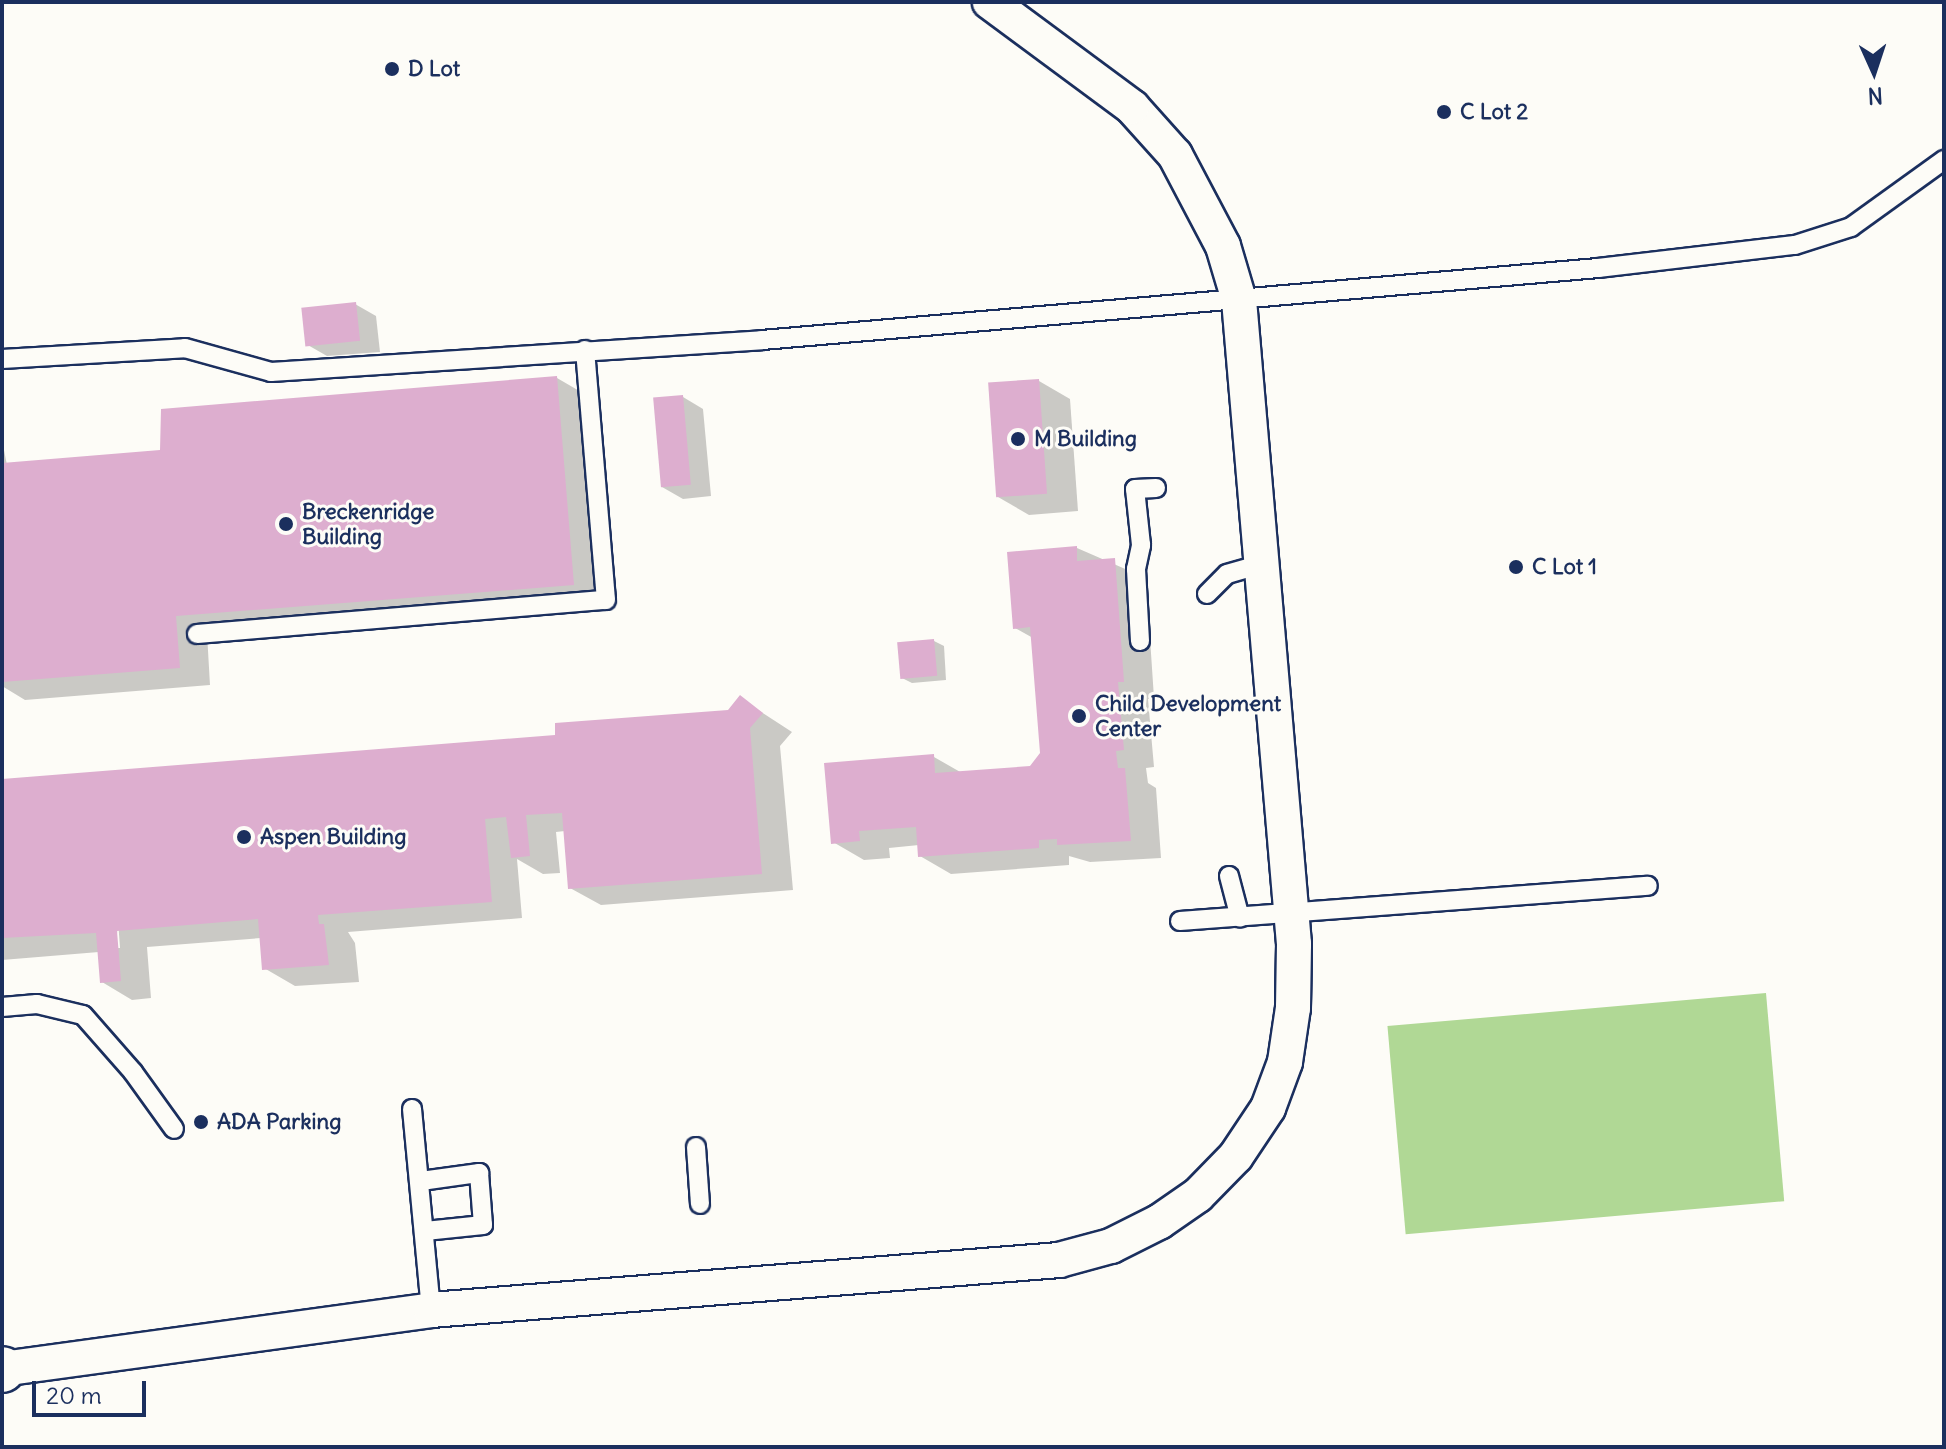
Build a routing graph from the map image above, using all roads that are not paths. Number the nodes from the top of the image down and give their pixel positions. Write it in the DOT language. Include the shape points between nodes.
graph roads {
  1 [pos="990,2"];
  2 [pos="1944,160"];
  3 [pos="1239,300"];
  4 [pos="585,350"];
  5 [pos="2,359"];
  6 [pos="1156,488"];
  7 [pos="1259,565"];
  8 [pos="1207,594"];
  9 [pos="197,634"];
  10 [pos="1140,641"];
  11 [pos="1229,876"];
  12 [pos="1648,886"];
  13 [pos="1290,916"];
  14 [pos="1240,918"];
  15 [pos="1180,921"];
  16 [pos="2,1007"];
  17 [pos="412,1109"];
  18 [pos="174,1129"];
  19 [pos="696,1147"];
  20 [pos="421,1181"];
  21 [pos="700,1204"];
  22 [pos="425,1231"];
  23 [pos="431,1310"];
  24 [pos="2,1369"];
  1 -- 3 [label="street" via="1132,107 1175,155 1223,246"];
  2 -- 3 [label="lane" via="1851,227 1795,245"];
  3 -- 4 [label="lane"];
  3 -- 7 [label="street"];
  4 -- 5 [label="lane" via="271,372 185,348"];
  4 -- 9 [label="lane" via="606,600"];
  6 -- 10 [label="lane" via="1135,489 1141,545 1136,569"];
  7 -- 8 [label="lane" via="1227,574"];
  7 -- 13 [label="street"];
  11 -- 14 [label="lane"];
  12 -- 13 [label="lane"];
  13 -- 14 [label="lane"];
  13 -- 23 [label="street" via="1293,1008 1285,1062 1268,1108 1236,1156 1198,1195 1111,1246 1059,1260"];
  14 -- 15 [label="lane"];
  16 -- 18 [label="lane" via="37,1004 83,1015"];
  17 -- 20 [label="lane"];
  19 -- 21 [label="lane"];
  20 -- 22 [label="lane"];
  20 -- 22 [label="lane" via="479,1173 483,1225"];
  22 -- 23 [label="lane"];
  23 -- 24 [label="street"];
}
